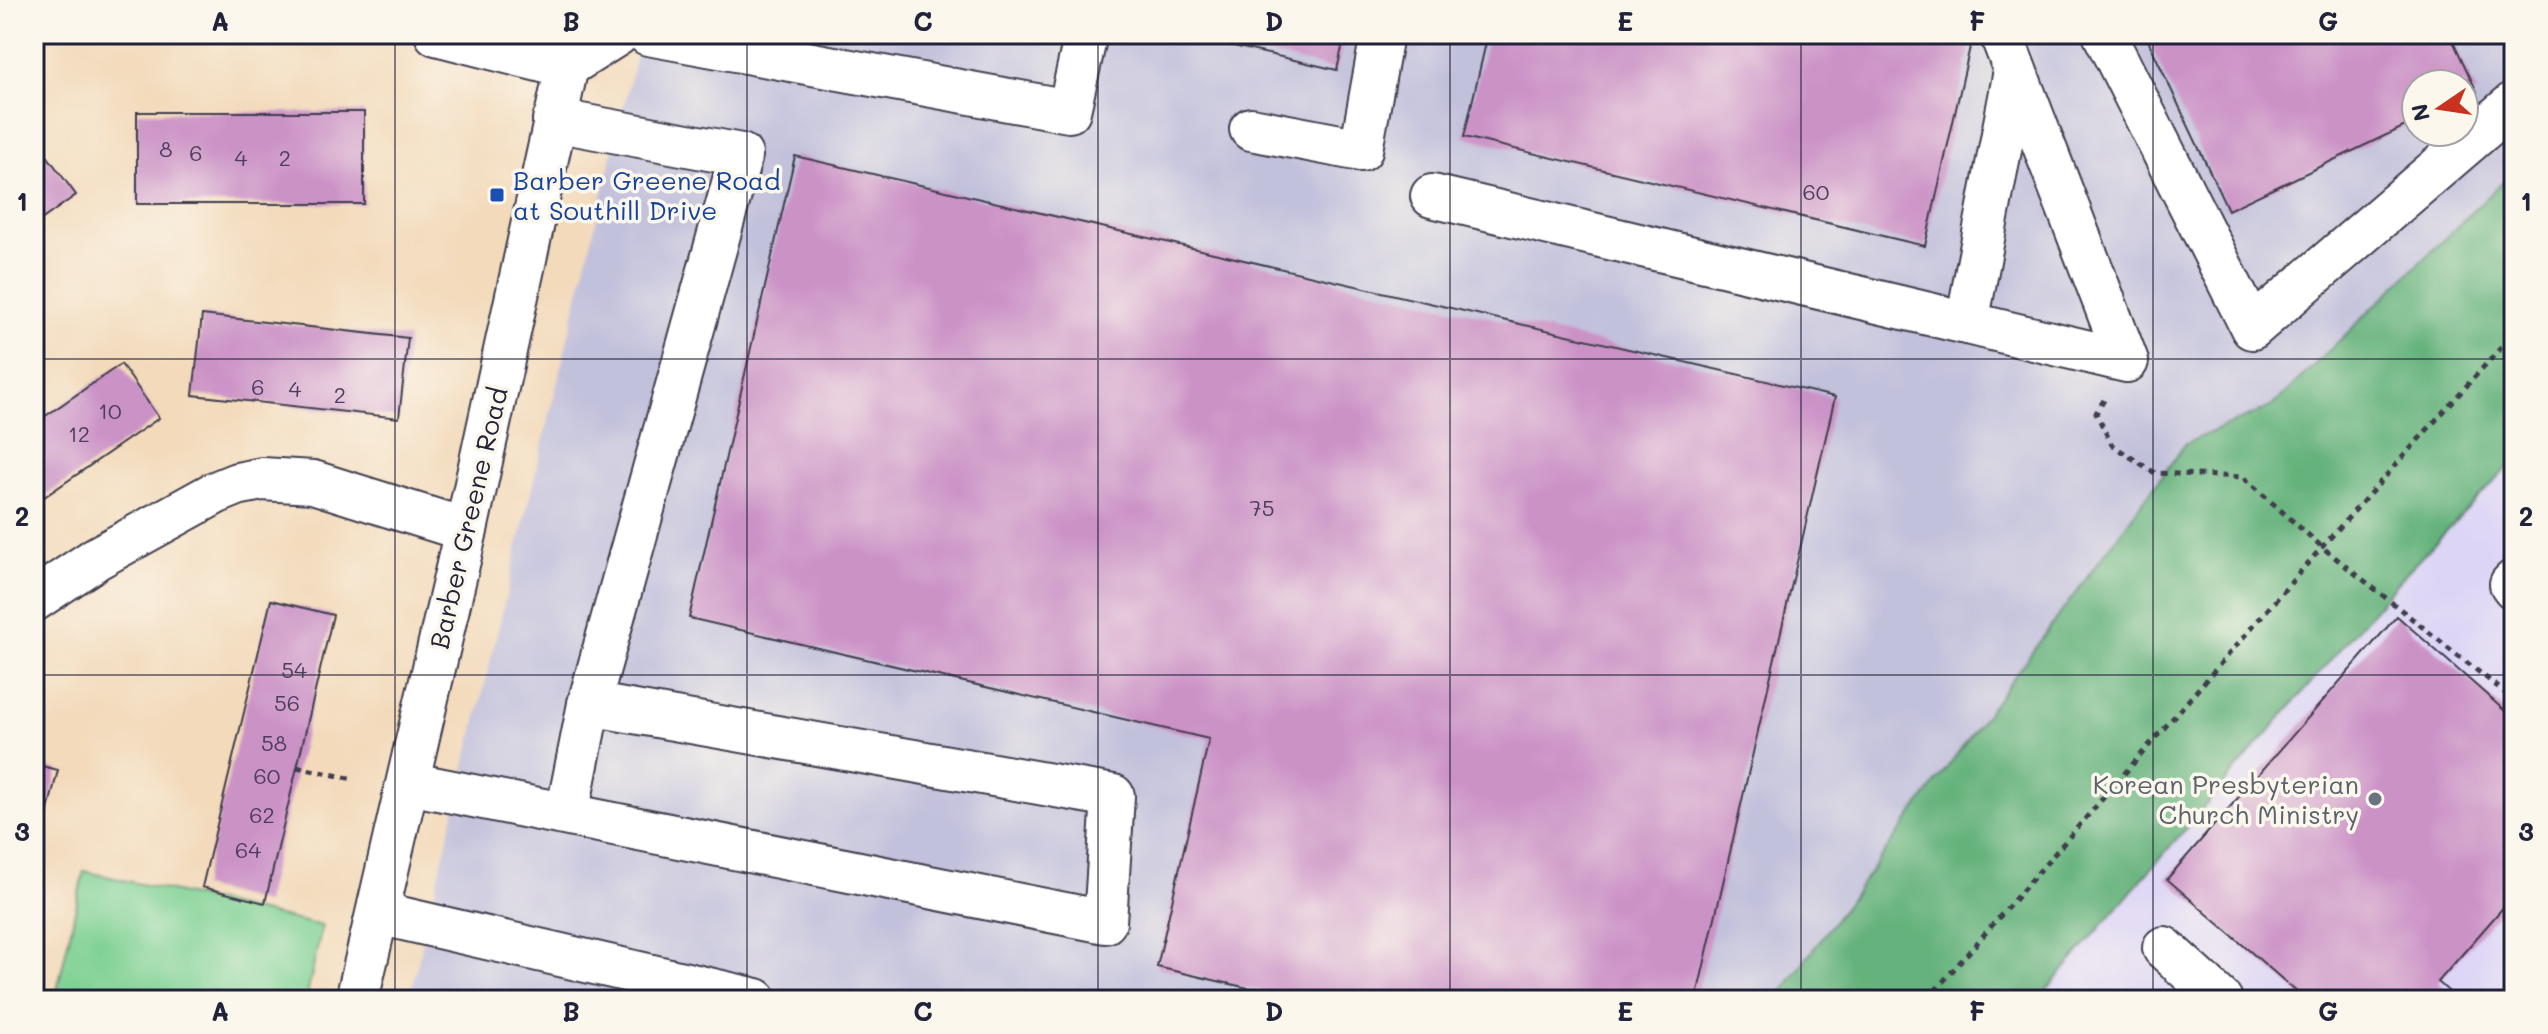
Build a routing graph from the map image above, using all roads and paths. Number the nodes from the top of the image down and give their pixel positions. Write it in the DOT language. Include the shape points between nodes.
graph roads {
  1 [pos="436,34"];
  2 [pos="618,34"];
  3 [pos="648,34"];
  4 [pos="1086,34"];
  5 [pos="1382,34"];
  6 [pos="2104,34"];
  7 [pos="570,50"];
  8 [pos="2008,52"];
  9 [pos="2514,103"];
  10 [pos="554,120"];
  11 [pos="1251,129"];
  12 [pos="1432,196"];
  13 [pos="1967,323"];
  14 [pos="2514,333"];
  15 [pos="2127,361"];
  16 [pos="466,530"];
  17 [pos="2322,547"];
  18 [pos="2514,581"];
  19 [pos="2514,588"];
  20 [pos="34,600"];
  21 [pos="2514,700"];
  22 [pos="589,704"];
  23 [pos="297,767"];
  24 [pos="353,779"];
  25 [pos="408,783"];
  26 [pos="567,814"];
  27 [pos="378,913"];
  28 [pos="2164,948"];
  29 [pos="357,1000"];
  30 [pos="756,1000"];
  31 [pos="1927,1000"];
  32 [pos="2221,1000"];
  1 -- 7 [label="street"];
  2 -- 7 [label="street"];
  3 -- 4 [label="street" via="1069,111"];
  5 -- 11 [label="street" via="1361,150"];
  6 -- 9 [label="street" via="2252,328"];
  7 -- 10 [label="street, Barber Greene Road"];
  8 -- 13 [label="street"];
  8 -- 15 [label="street"];
  10 -- 16 [label="street, Barber Greene Road"];
  10 -- 22 [label="street" via="741,155"];
  12 -- 13 [label="street"];
  13 -- 15 [label="street"];
  14 -- 17 [label="path"];
  15 -- 17 [label="path" via="2096,413 2112,445 2155,473 2243,477"];
  16 -- 20 [label="street" via="313,482 254,480 215,493 70,574"];
  16 -- 25 [label="street, Barber Greene Road"];
  17 -- 21 [label="path"];
  17 -- 31 [label="path"];
  18 -- 19 [label="street"];
  22 -- 26 [label="street"];
  22 -- 26 [label="street" via="1113,796 1105,922"];
  23 -- 24 [label="path"];
  25 -- 26 [label="street"];
  25 -- 27 [label="street, Barber Greene Road"];
  27 -- 29 [label="street, Barber Greene Road"];
  27 -- 30 [label="street"];
  28 -- 32 [label="street"];
}
